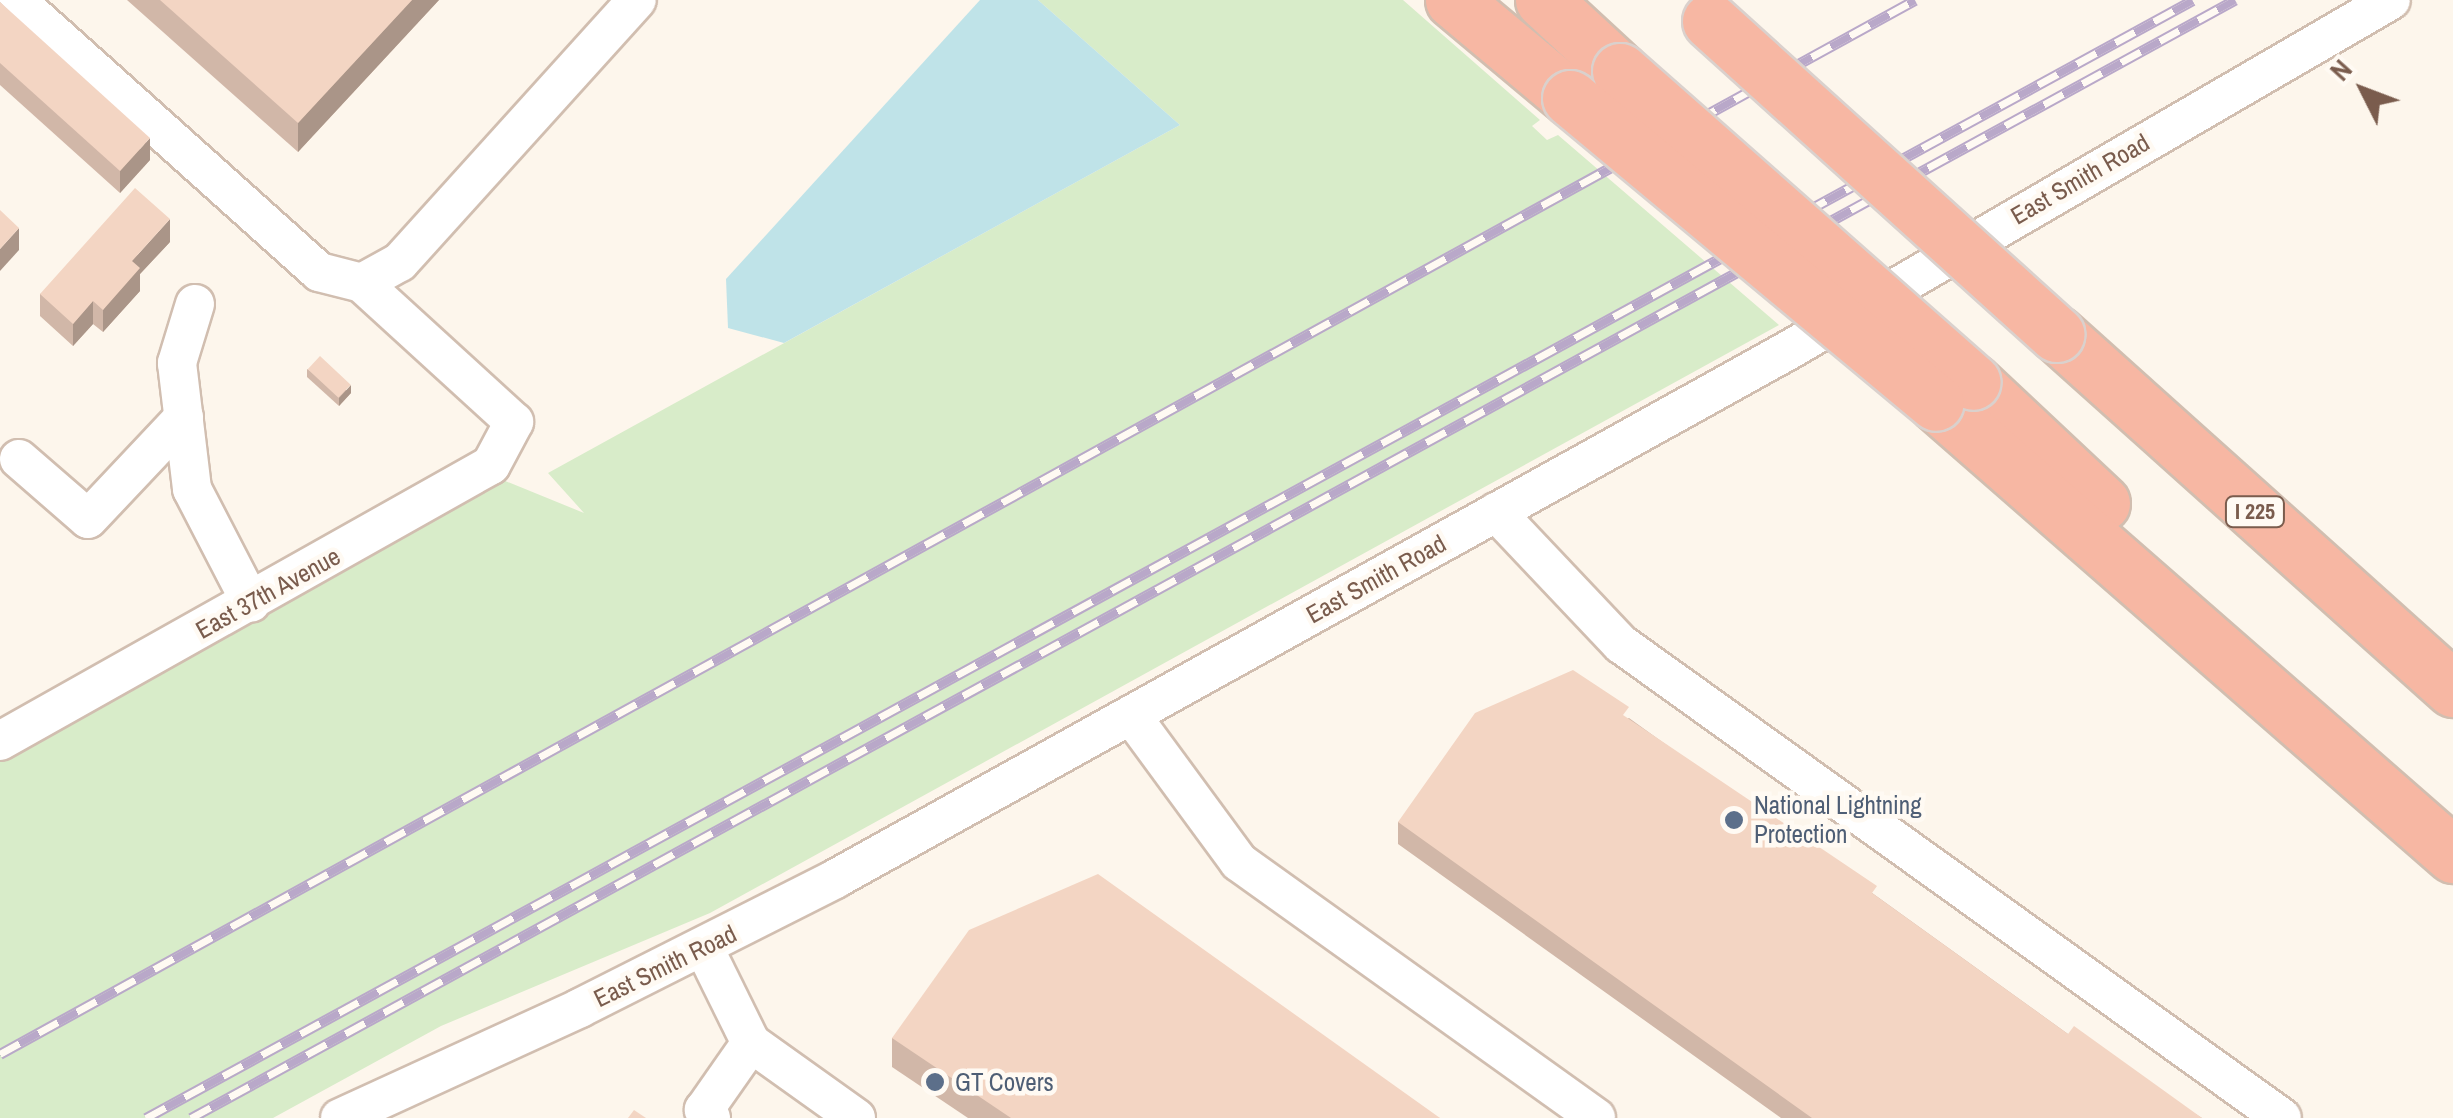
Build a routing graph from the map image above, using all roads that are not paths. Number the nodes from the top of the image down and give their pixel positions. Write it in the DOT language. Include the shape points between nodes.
graph roads {
  1 [pos="16,0"];
  2 [pos="637,0"];
  3 [pos="1453,0"];
  4 [pos="1543,0"];
  5 [pos="2391,0"];
  6 [pos="1699,10"];
  7 [pos="362,283"];
  8 [pos="195,304"];
  9 [pos="1955,392"];
  10 [pos="184,418"];
  11 [pos="19,459"];
  12 [pos="1496,512"];
  13 [pos="251,603"];
  14 [pos="2453,689"];
  15 [pos="1131,715"];
  16 [pos="0,741"];
  17 [pos="2453,833"];
  18 [pos="2453,855"];
  19 [pos="704,948"];
  20 [pos="751,1043"];
  21 [pos="340,1118"];
  22 [pos="711,1118"];
  23 [pos="856,1118"];
  24 [pos="1596,1118"];
  25 [pos="2282,1118"];
  1 -- 7 [label="street" via="319,272"];
  2 -- 7 [label="street" via="400,262"];
  3 -- 9 [label="highway, bridge" via="1570,98"];
  4 -- 9 [label="highway, bridge"];
  5 -- 12 [label="street, East Smith Road"];
  6 -- 14 [label="highway, I 225, bridge"];
  7 -- 13 [label="street, East 37th Avenue" via="514,422 504,448 475,478"];
  8 -- 10 [label="street" via="178,363"];
  9 -- 17 [label="highway"];
  9 -- 18 [label="highway"];
  10 -- 11 [label="street" via="88,520"];
  10 -- 13 [label="street" via="192,489"];
  12 -- 15 [label="street, East Smith Road"];
  12 -- 25 [label="street" via="1622,644"];
  13 -- 16 [label="street, East 37th Avenue"];
  15 -- 19 [label="street, East Smith Road"];
  15 -- 24 [label="street" via="1239,862"];
  19 -- 20 [label="street"];
  19 -- 21 [label="street, East Smith Road"];
  20 -- 22 [label="street" via="704,1110"];
  20 -- 23 [label="street"];
}
